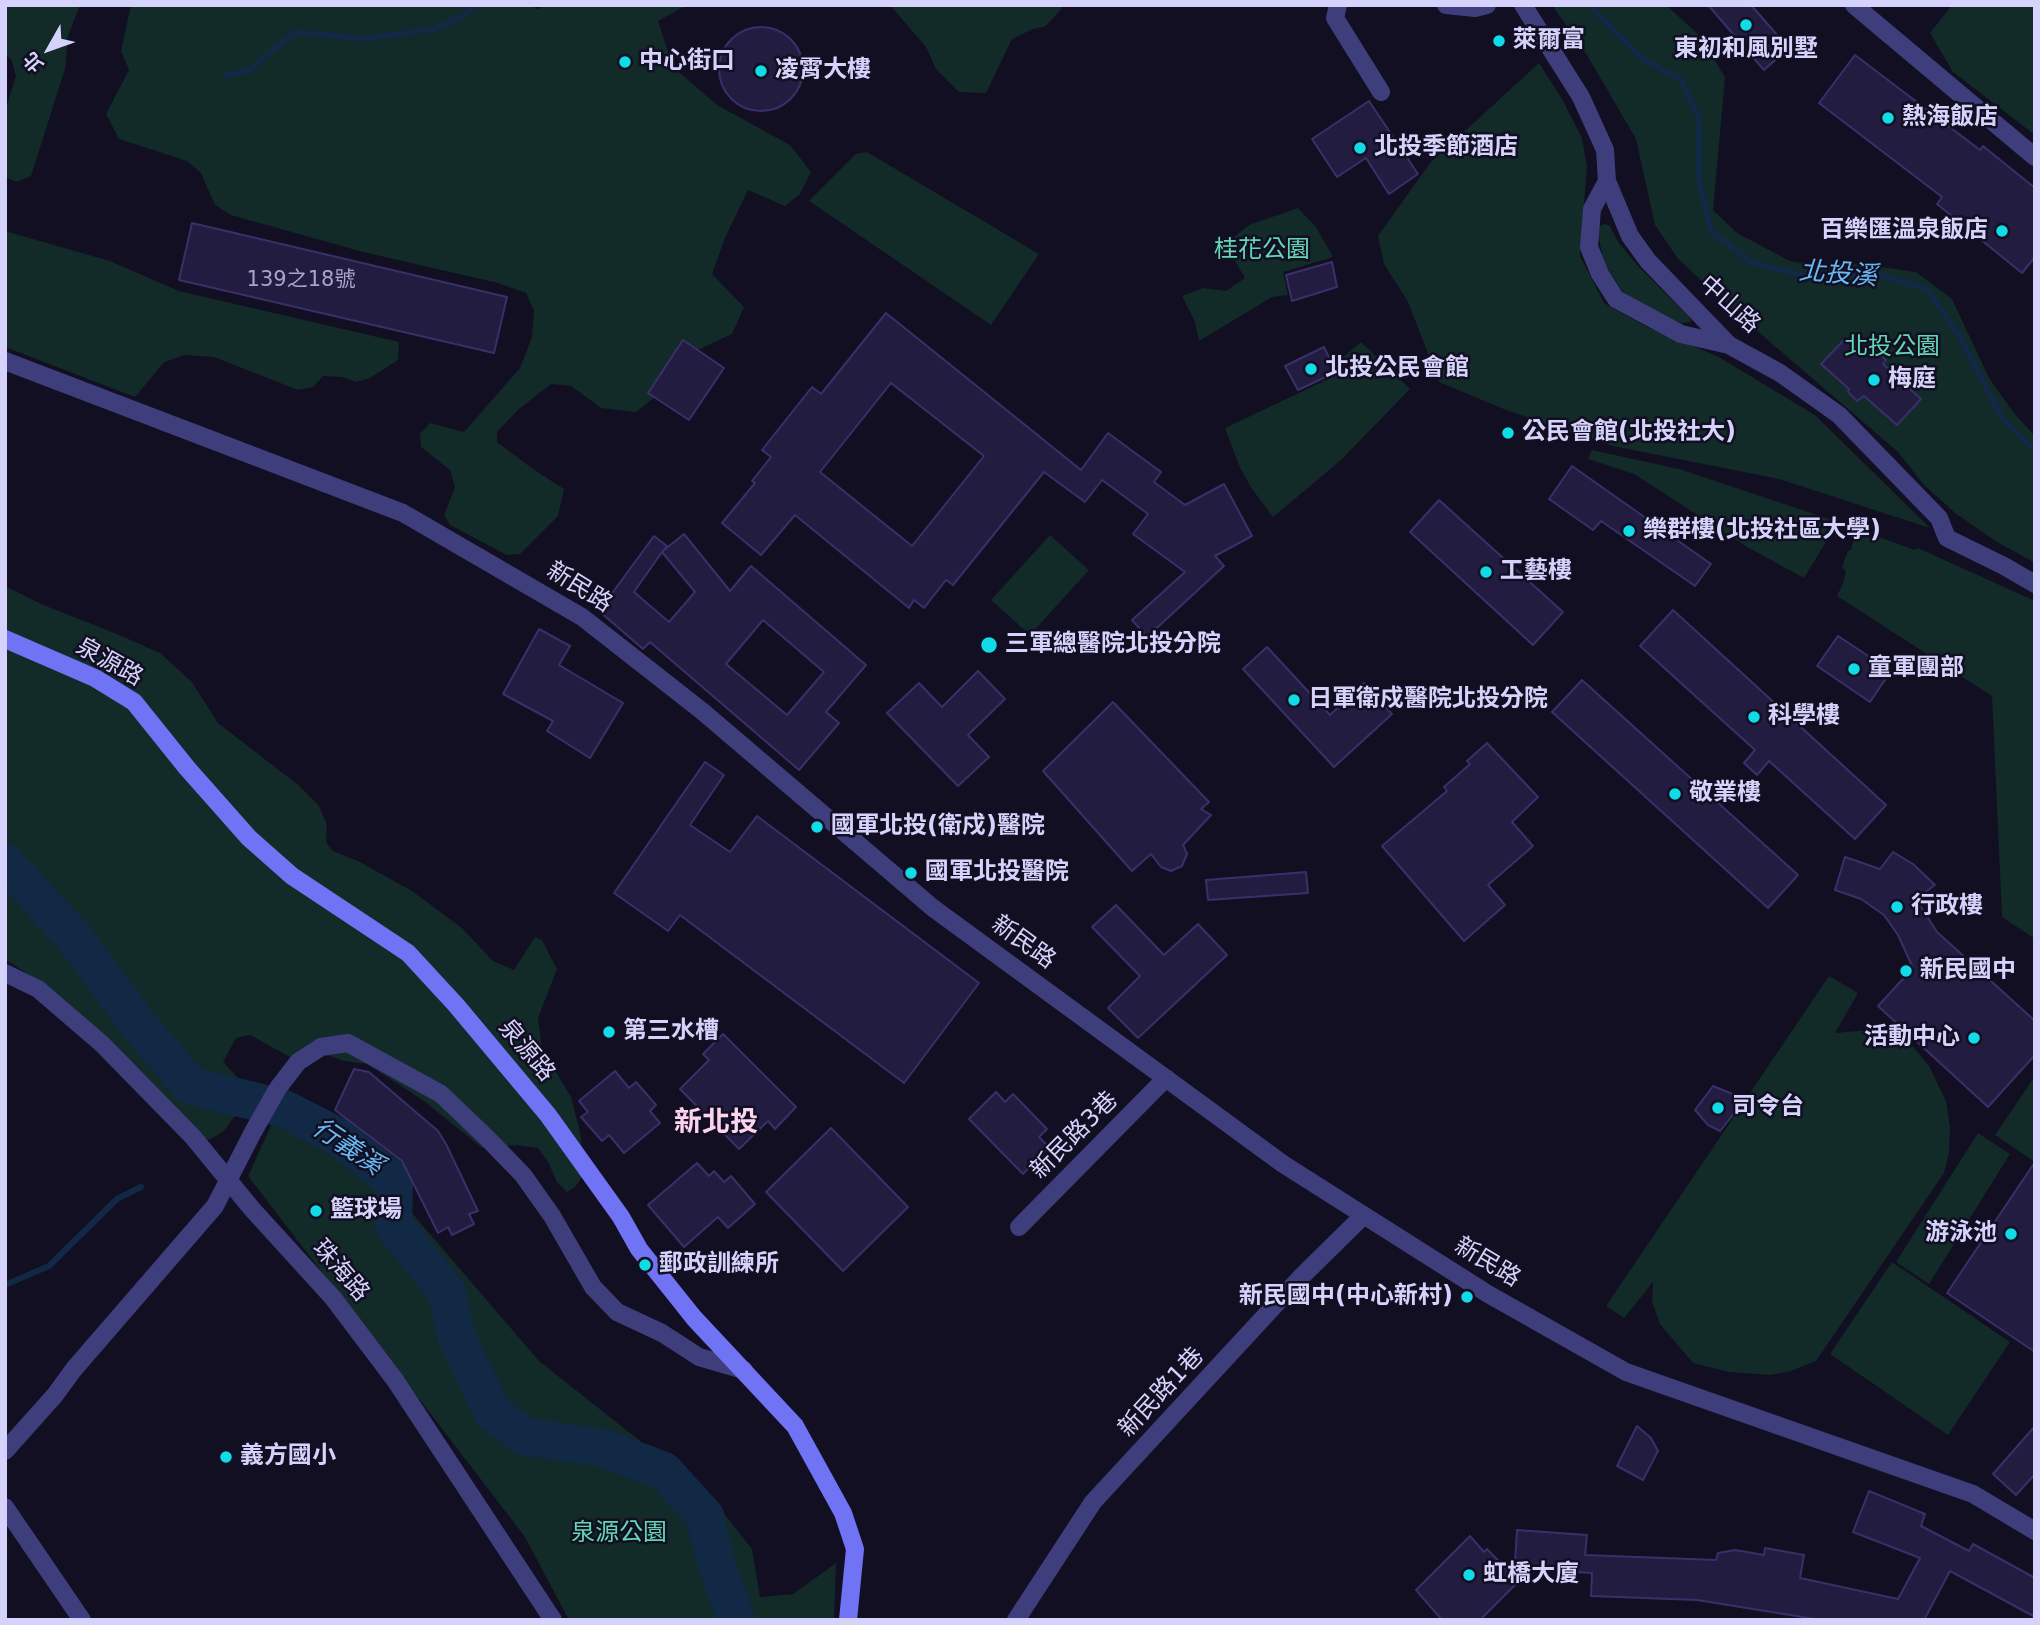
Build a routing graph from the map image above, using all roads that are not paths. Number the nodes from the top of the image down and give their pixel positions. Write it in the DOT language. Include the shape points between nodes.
graph roads {
  1 [pos="1338,5"];
  2 [pos="1446,5"];
  3 [pos="1487,5"];
  4 [pos="1523,5"];
  5 [pos="1854,5"];
  6 [pos="1381,92"];
  7 [pos="2035,157"];
  8 [pos="1607,181"];
  9 [pos="1729,345"];
  10 [pos="5,361"];
  11 [pos="2035,584"];
  12 [pos="5,639"];
  13 [pos="5,973"];
  14 [pos="1166,1078"];
  15 [pos="229,1180"];
  16 [pos="1363,1216"];
  17 [pos="1019,1227"];
  18 [pos="744,1370"];
  19 [pos="5,1451"];
  20 [pos="5,1507"];
  21 [pos="2035,1531"];
  22 [pos="82,1620"];
  23 [pos="553,1620"];
  24 [pos="848,1620"];
  25 [pos="1016,1620"];
  1 -- 6 [label="street" via="1335,18"];
  2 -- 3 [label="street"];
  4 -- 8 [label="street, 中山路" via="1581,97 1605,150"];
  5 -- 7 [label="street"];
  8 -- 9 [label="street, 中山路" via="1630,236 1648,261"];
  8 -- 9 [label="street" via="1592,209 1589,247 1616,299 1681,334"];
  9 -- 11 [label="street, 中山路" via="1780,373 1839,415 1939,518 1947,538"];
  10 -- 14 [label="street, 新民路" via="403,513 582,617 702,711 933,908"];
  12 -- 18 [label="street, 泉源路" via="95,678 134,702 249,838 292,876 408,953 548,1115 639,1249 694,1318"];
  13 -- 15 [label="street, 珠海路" via="38,989 102,1044"];
  14 -- 16 [label="street, 新民路"];
  14 -- 17 [label="street, 新民路3巷"];
  15 -- 18 [label="street" via="278,1088 298,1062 321,1047 348,1043 441,1094 523,1175 593,1286 617,1312 699,1357"];
  15 -- 19 [label="street" via="215,1206"];
  15 -- 23 [label="street, 珠海路" via="333,1298 395,1380"];
  16 -- 21 [label="street, 新民路" via="1488,1294 1626,1371 1973,1494"];
  16 -- 25 [label="street, 新民路1巷" via="1093,1502"];
  18 -- 24 [label="street, 泉源路" via="795,1426 843,1513 855,1549"];
  20 -- 22 [label="street"];
}
